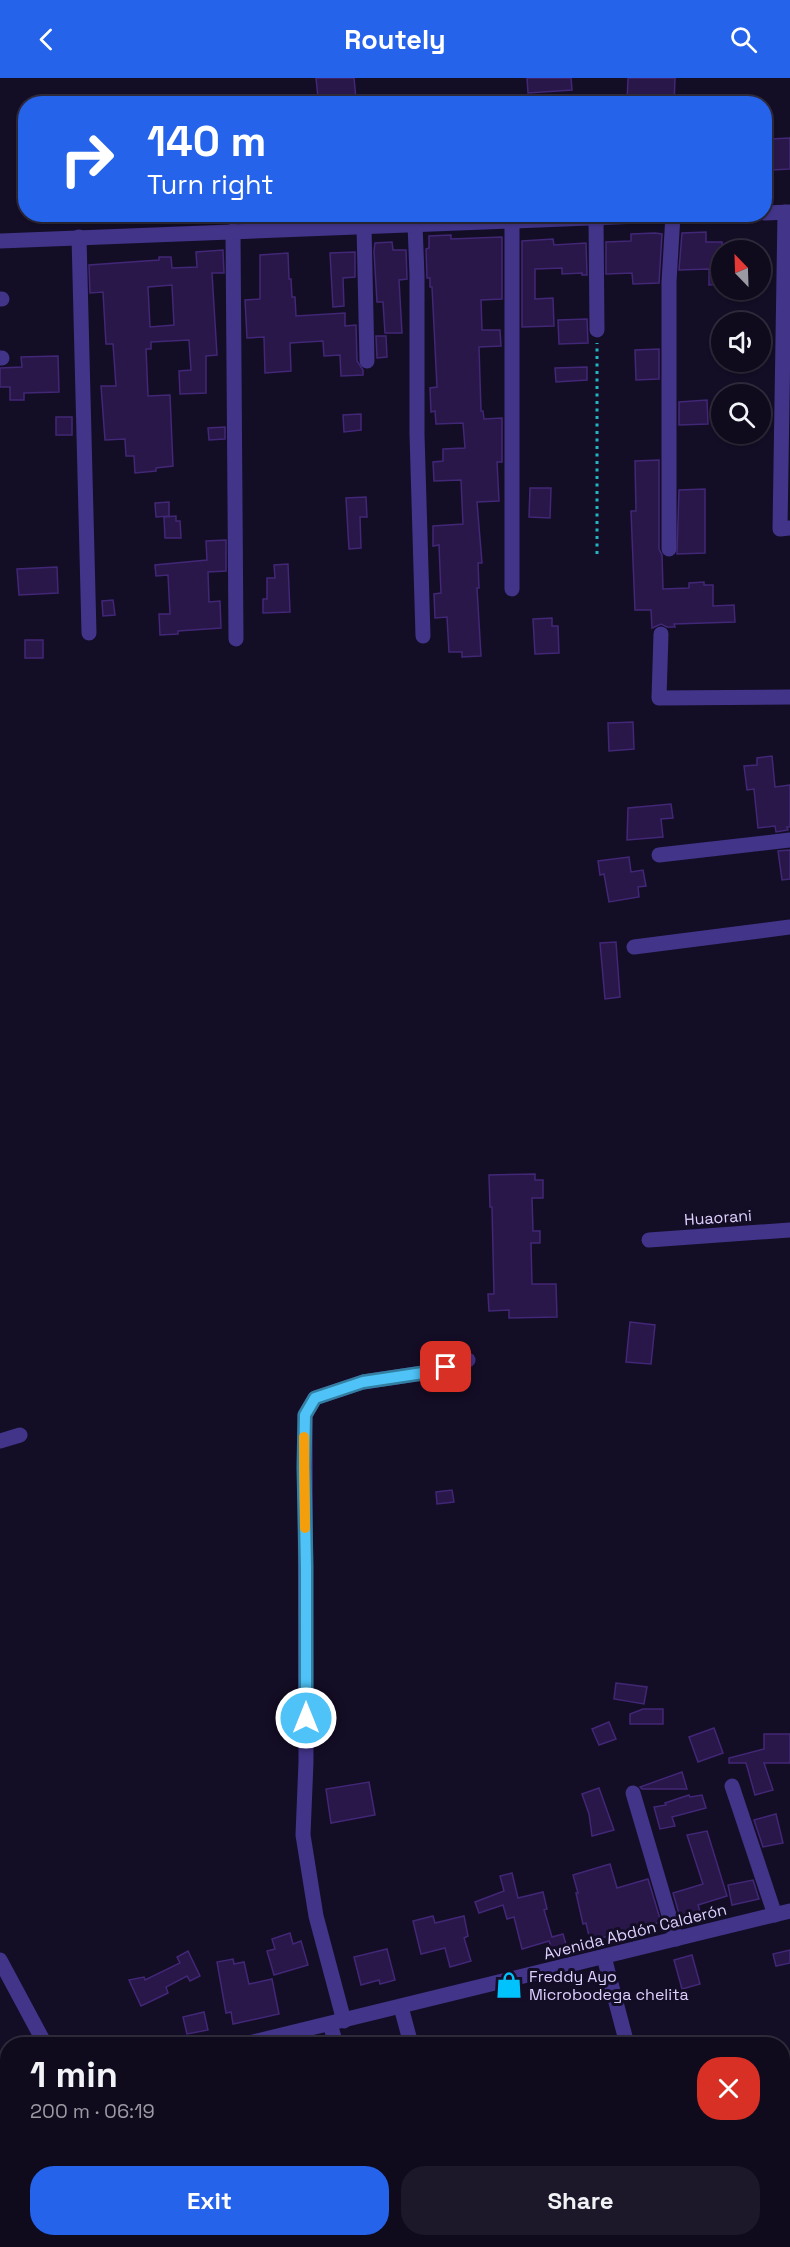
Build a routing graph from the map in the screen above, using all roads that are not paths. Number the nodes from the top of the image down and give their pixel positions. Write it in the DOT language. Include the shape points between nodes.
graph roads {
  1 [pos="787,212"];
  2 [pos="772,213"];
  3 [pos="464,222"];
  4 [pos="512,222"];
  5 [pos="597,222"];
  6 [pos="673,222"];
  7 [pos="415,224"];
  8 [pos="364,227"];
  9 [pos="233,231"];
  10 [pos="79,237"];
  11 [pos="0,241"];
  12 [pos="597,330"];
  13 [pos="367,361"];
  14 [pos="790,528"];
  15 [pos="669,549"];
  16 [pos="512,589"];
  17 [pos="89,633"];
  18 [pos="661,634"];
  19 [pos="423,636"];
  20 [pos="236,639"];
  21 [pos="790,697"];
  22 [pos="790,840"];
  23 [pos="659,855"];
  24 [pos="790,927"];
  25 [pos="634,947"];
  26 [pos="790,1230"];
  27 [pos="649,1240"];
  28 [pos="468,1360"];
  29 [pos="20,1435"];
  30 [pos="0,1441"];
  31 [pos="732,1786"];
  32 [pos="633,1793"];
  33 [pos="782,1913"];
  34 [pos="676,1939"];
  35 [pos="604,1957"];
  36 [pos="0,1960"];
  37 [pos="401,2007"];
  38 [pos="337,2023"];
  39 [pos="41,2037"];
  40 [pos="276,2037"];
  41 [pos="336,2037"];
  42 [pos="409,2037"];
  43 [pos="625,2037"];
  1 -- 2 [label="street"];
  1 -- 14 [label="street" via="780,529"];
  3 -- 7 [label="street"];
  4 -- 16 [label="street"];
  5 -- 12 [label="street"];
  6 -- 15 [label="street"];
  7 -- 8 [label="street"];
  7 -- 19 [label="street"];
  8 -- 9 [label="street"];
  8 -- 13 [label="street"];
  9 -- 10 [label="street"];
  9 -- 20 [label="street"];
  10 -- 11 [label="street"];
  10 -- 17 [label="street"];
  18 -- 21 [label="street" via="659,698"];
  22 -- 23 [label="street"];
  24 -- 25 [label="street"];
  26 -- 27 [label="street, Huaorani"];
  28 -- 38 [label="street" via="423,1373 353,1385 315,1398 305,1415 303,1835"];
  29 -- 30 [label="street"];
  31 -- 33 [label="street"];
  32 -- 34 [label="street"];
  33 -- 34 [label="street, Avenida Abdón Calderón"];
  34 -- 35 [label="street, Avenida Abdón Calderón"];
  35 -- 37 [label="street, Avenida Abdón Calderón"];
  35 -- 43 [label="street"];
  36 -- 39 [label="street"];
  37 -- 38 [label="street, Avenida Abdón Calderón"];
  37 -- 42 [label="street"];
  38 -- 40 [label="street, Avenida Abdón Calderón"];
  38 -- 41 [label="street"];
}
